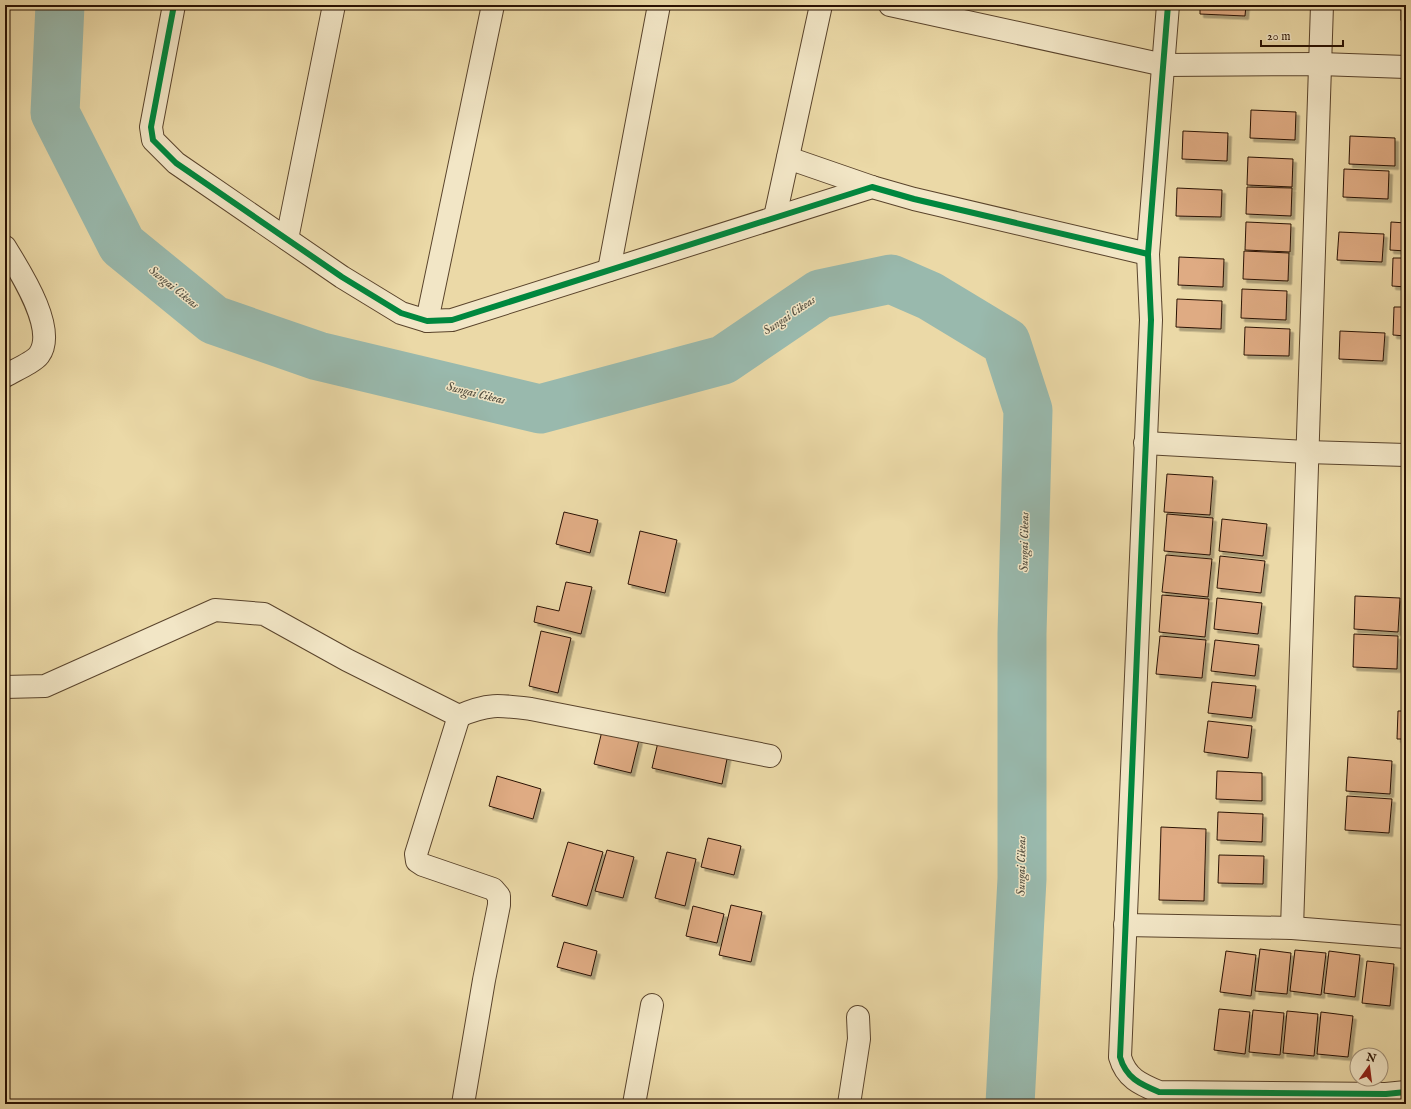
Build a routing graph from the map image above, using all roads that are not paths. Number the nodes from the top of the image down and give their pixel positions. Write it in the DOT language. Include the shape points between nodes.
graph roads {
  1 [pos="174,5"];
  2 [pos="334,5"];
  3 [pos="493,5"];
  4 [pos="659,5"];
  5 [pos="820,5"];
  6 [pos="890,5"];
  7 [pos="1168,5"];
  8 [pos="1322,5"];
  9 [pos="1320,64"];
  10 [pos="1164,65"];
  11 [pos="1406,67"];
  12 [pos="788,158"];
  13 [pos="872,187"];
  14 [pos="775,217"];
  15 [pos="287,239"];
  16 [pos="5,246"];
  17 [pos="1148,254"];
  18 [pos="609,270"];
  19 [pos="427,321"];
  20 [pos="5,376"];
  21 [pos="1145,443"];
  22 [pos="1307,452"];
  23 [pos="1406,455"];
  24 [pos="5,686"];
  25 [pos="459,716"];
  26 [pos="770,756"];
  27 [pos="1125,925"];
  28 [pos="1292,928"];
  29 [pos="1406,937"];
  30 [pos="652,1005"];
  31 [pos="858,1017"];
  32 [pos="1406,1092"];
  33 [pos="1159,1098"];
  34 [pos="463,1104"];
  35 [pos="634,1104"];
  36 [pos="849,1104"];
  1 -- 15 [label="street" via="151,127 153,140 176,162"];
  2 -- 15 [label="street"];
  3 -- 19 [label="street"];
  4 -- 18 [label="street"];
  5 -- 12 [label="street"];
  6 -- 10 [label="street"];
  7 -- 10 [label="street"];
  8 -- 9 [label="street"];
  9 -- 10 [label="street"];
  9 -- 11 [label="street"];
  9 -- 22 [label="street"];
  10 -- 17 [label="street"];
  12 -- 13 [label="street"];
  12 -- 14 [label="street"];
  13 -- 14 [label="street"];
  13 -- 17 [label="street"];
  14 -- 18 [label="street"];
  15 -- 19 [label="street" via="401,313"];
  16 -- 20 [label="street" via="31,291 42,322 44,346 38,356"];
  17 -- 21 [label="street" via="1151,320"];
  18 -- 19 [label="street" via="452,320"];
  21 -- 22 [label="street"];
  21 -- 27 [label="street"];
  22 -- 23 [label="street"];
  22 -- 28 [label="street"];
  24 -- 25 [label="street" via="45,686 215,610 264,614 347,660"];
  25 -- 26 [label="street" via="491,705 531,709"];
  25 -- 34 [label="street" via="416,854 417,861 424,865 493,889 499,896"];
  27 -- 28 [label="street"];
  27 -- 33 [label="street" via="1120,1056 1123,1067 1131,1078"];
  28 -- 29 [label="street"];
  30 -- 35 [label="street"];
  31 -- 36 [label="street" via="859,1039"];
  32 -- 33 [label="street"];
}
